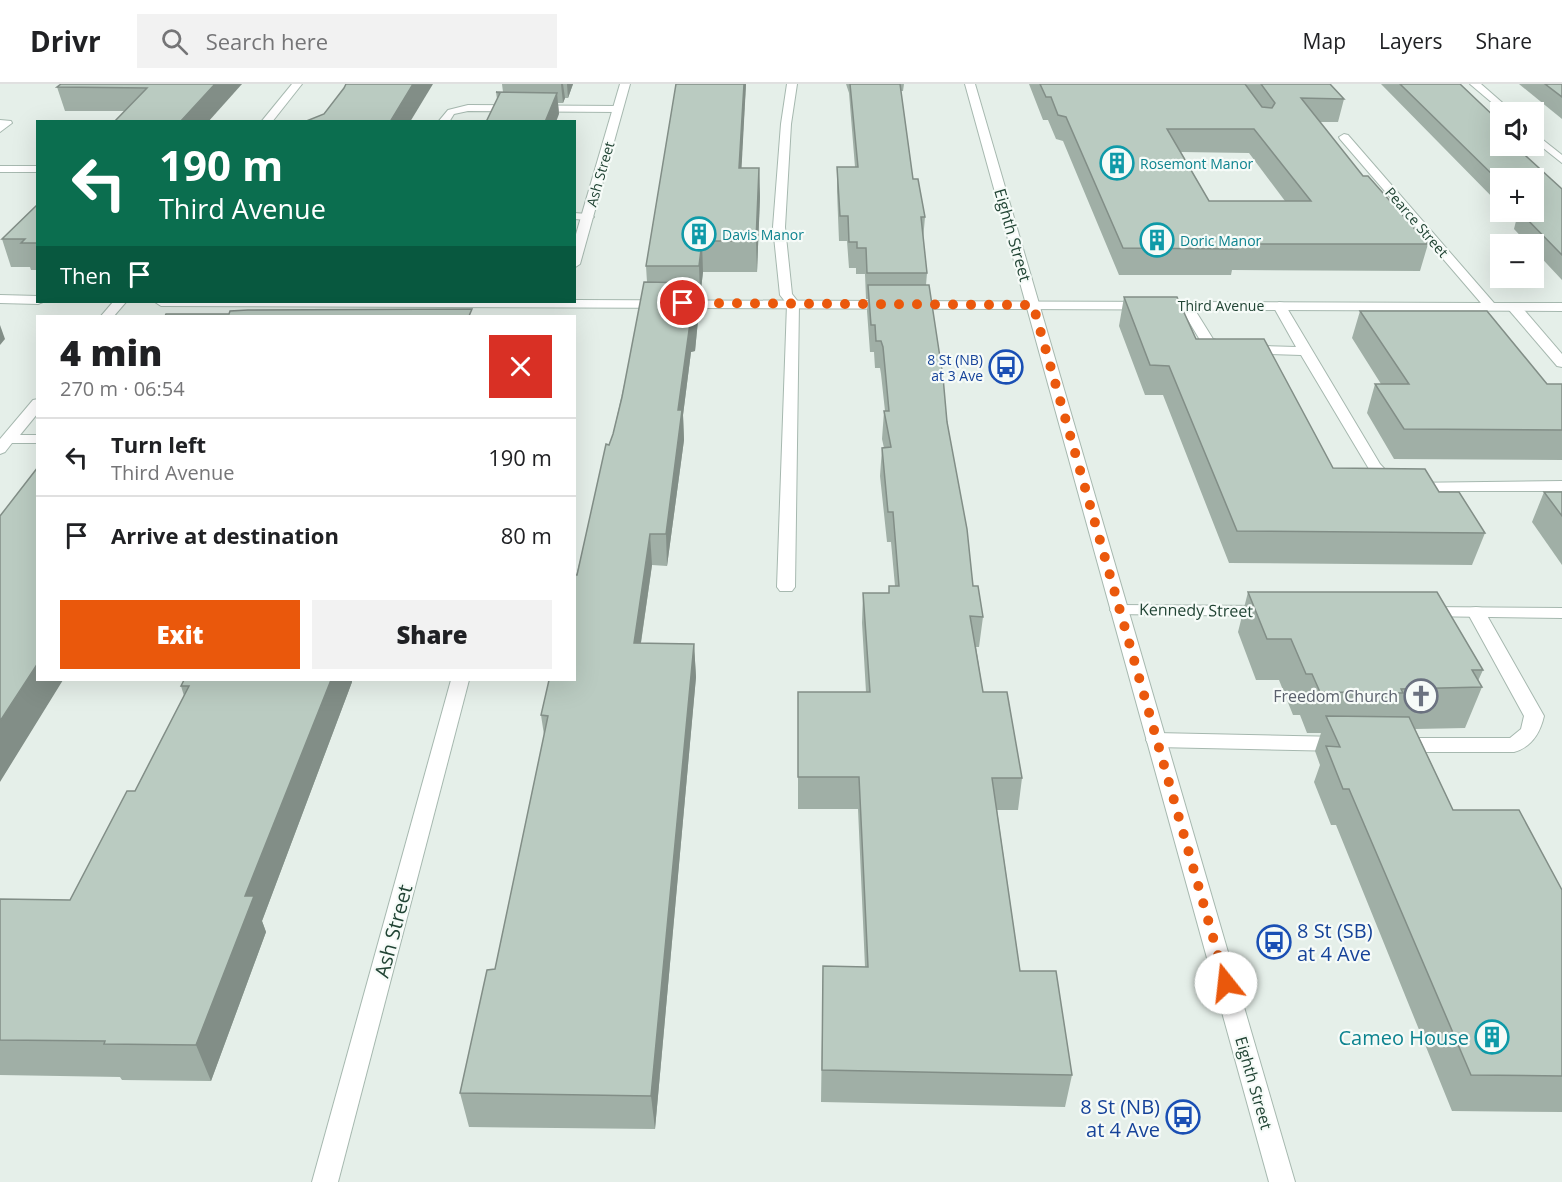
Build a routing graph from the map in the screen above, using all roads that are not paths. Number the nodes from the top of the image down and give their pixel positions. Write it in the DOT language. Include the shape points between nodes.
graph roads {
  1 [pos="297,84"];
  2 [pos="625,84"];
  3 [pos="792,84"];
  4 [pos="970,84"];
  5 [pos="1475,84"];
  6 [pos="1496,102"];
  7 [pos="618,109"];
  8 [pos="268,120"];
  9 [pos="445,120"];
  10 [pos="0,123"];
  11 [pos="0,129"];
  12 [pos="1344,137"];
  13 [pos="1544,144"];
  14 [pos="1562,160"];
  15 [pos="0,169"];
  16 [pos="36,170"];
  17 [pos="576,216"];
  18 [pos="588,217"];
  19 [pos="576,257"];
  20 [pos="0,300"];
  21 [pos="36,300"];
  22 [pos="576,302"];
  23 [pos="119,303"];
  24 [pos="793,303"];
  25 [pos="1033,305"];
  26 [pos="1185,305"];
  27 [pos="1279,306"];
  28 [pos="1491,307"];
  29 [pos="1514,307"];
  30 [pos="1562,307"];
  31 [pos="108,315"];
  32 [pos="1305,351"];
  33 [pos="1562,363"];
  34 [pos="36,405"];
  35 [pos="36,439"];
  36 [pos="4,444"];
  37 [pos="1562,486"];
  38 [pos="786,587"];
  39 [pos="1119,609"];
  40 [pos="1278,611"];
  41 [pos="1406,612"];
  42 [pos="1476,612"];
  43 [pos="1562,613"];
  44 [pos="460,681"];
  45 [pos="1156,740"];
  46 [pos="1360,744"];
  47 [pos="1383,745"];
  48 [pos="326,1182"];
  49 [pos="1282,1182"];
  1 -- 8 [label="street"];
  2 -- 7 [label="street, Ash Street"];
  3 -- 24 [label="street" via="779,227 786,295"];
  4 -- 25 [label="street, Eighth Street"];
  5 -- 6 [label="street"];
  7 -- 9 [label="street" via="468,108 451,112"];
  7 -- 18 [label="street, Ash Street"];
  10 -- 11 [label="street" via="7,123"];
  12 -- 28 [label="street, Pearce Street"];
  13 -- 14 [label="street"];
  15 -- 16 [label="street"];
  17 -- 18 [label="street"];
  18 -- 19 [label="street, Ash Street"];
  20 -- 21 [label="street"];
  22 -- 24 [label="street, Third Avenue"];
  23 -- 31 [label="street"];
  24 -- 25 [label="street, Third Avenue"];
  24 -- 38 [label="street"];
  25 -- 26 [label="street, Third Avenue"];
  25 -- 39 [label="street, Eighth Street"];
  26 -- 27 [label="street, Third Avenue"];
  26 -- 32 [label="street" via="1208,342 1231,349"];
  27 -- 28 [label="street, Third Avenue"];
  27 -- 32 [label="street"];
  28 -- 29 [label="street, Third Avenue"];
  29 -- 30 [label="street, Third Avenue"];
  29 -- 33 [label="street"];
  32 -- 37 [label="street" via="1387,481 1401,488"];
  34 -- 36 [label="street"];
  35 -- 36 [label="street"];
  39 -- 40 [label="street, Kennedy Street"];
  39 -- 45 [label="street, Eighth Street"];
  41 -- 42 [label="street"];
  42 -- 43 [label="street"];
  42 -- 47 [label="street" via="1534,716 1530,732 1514,745"];
  44 -- 48 [label="street, Ash Street"];
  45 -- 46 [label="street"];
  45 -- 49 [label="street, Eighth Street"];
}
